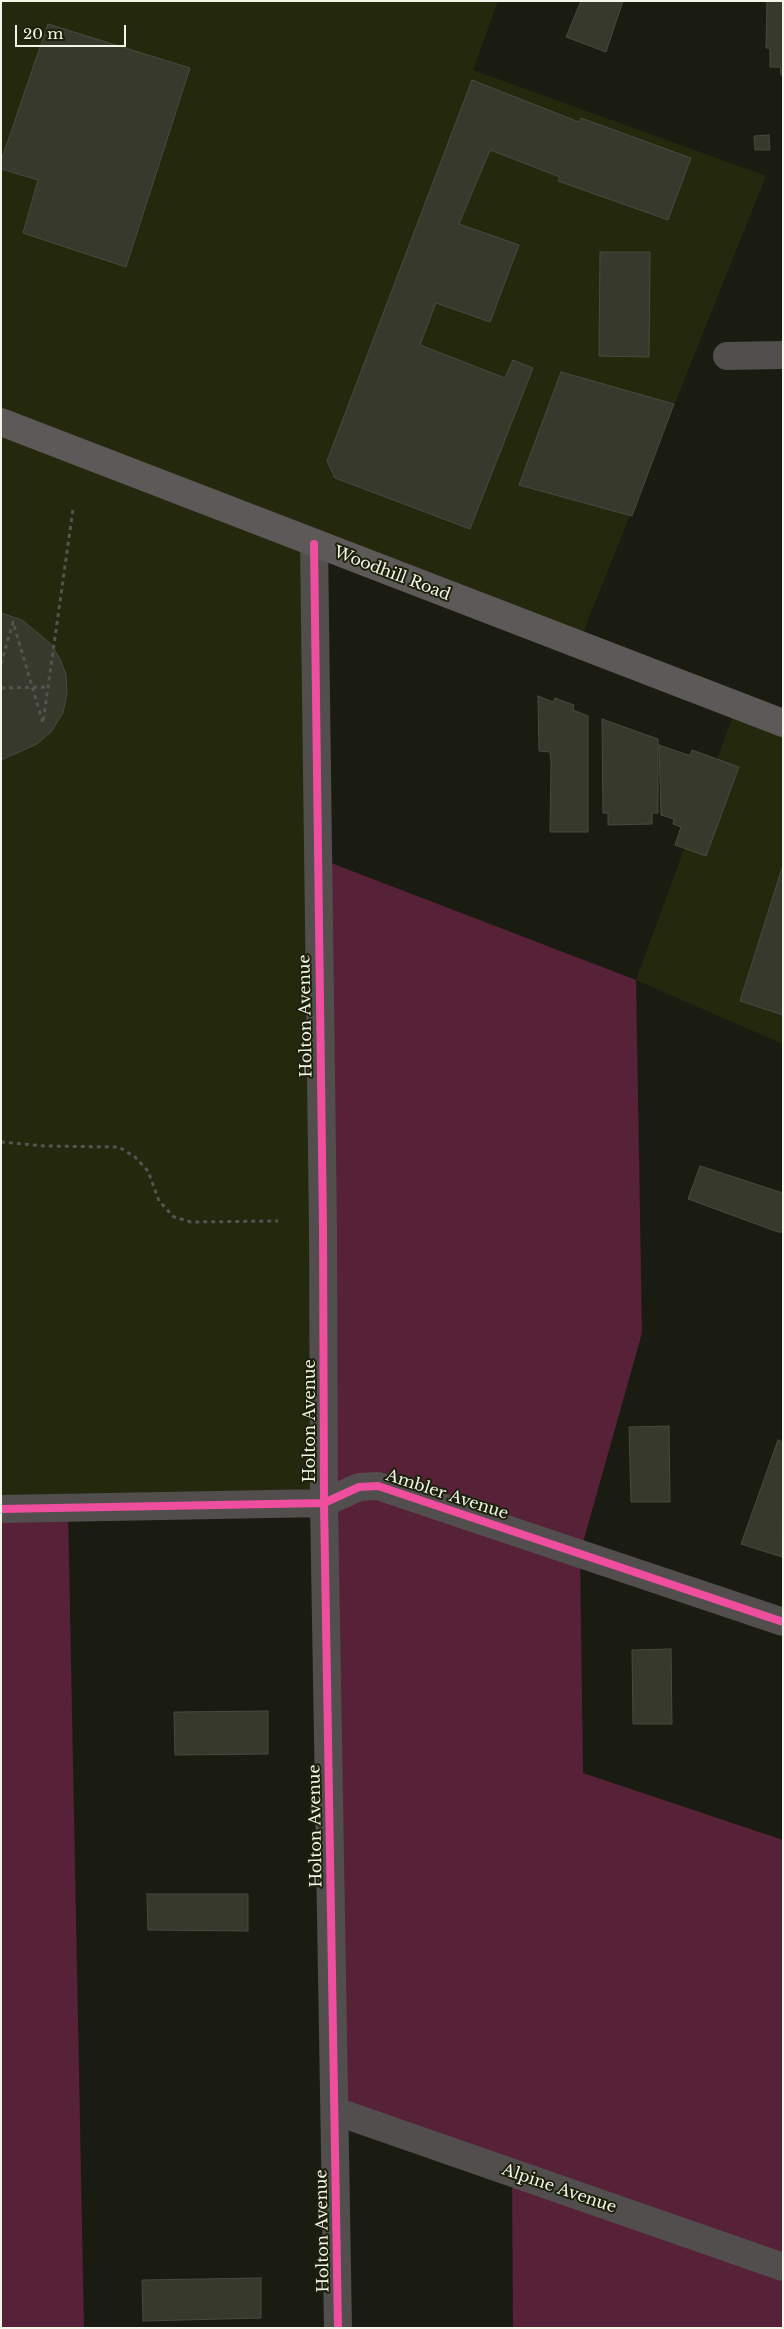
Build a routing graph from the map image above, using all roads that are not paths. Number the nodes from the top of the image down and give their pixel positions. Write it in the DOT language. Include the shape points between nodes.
graph roads {
  1 [pos="783,355"];
  2 [pos="727,356"];
  3 [pos="1,422"];
  4 [pos="314,544"];
  5 [pos="783,723"];
  6 [pos="324,1503"];
  7 [pos="1,1508"];
  8 [pos="783,1622"];
  9 [pos="335,2111"];
  10 [pos="783,2267"];
  11 [pos="338,2328"];
  1 -- 2 [label="street"];
  3 -- 4 [label="main road, Woodhill Road"];
  4 -- 5 [label="main road, Woodhill Road"];
  4 -- 6 [label="street, Holton Avenue"];
  6 -- 7 [label="street, Ambler Avenue"];
  6 -- 8 [label="street, Ambler Avenue" via="359,1487 378,1486"];
  6 -- 9 [label="street, Holton Avenue"];
  9 -- 10 [label="street, Alpine Avenue"];
  9 -- 11 [label="street, Holton Avenue"];
}
